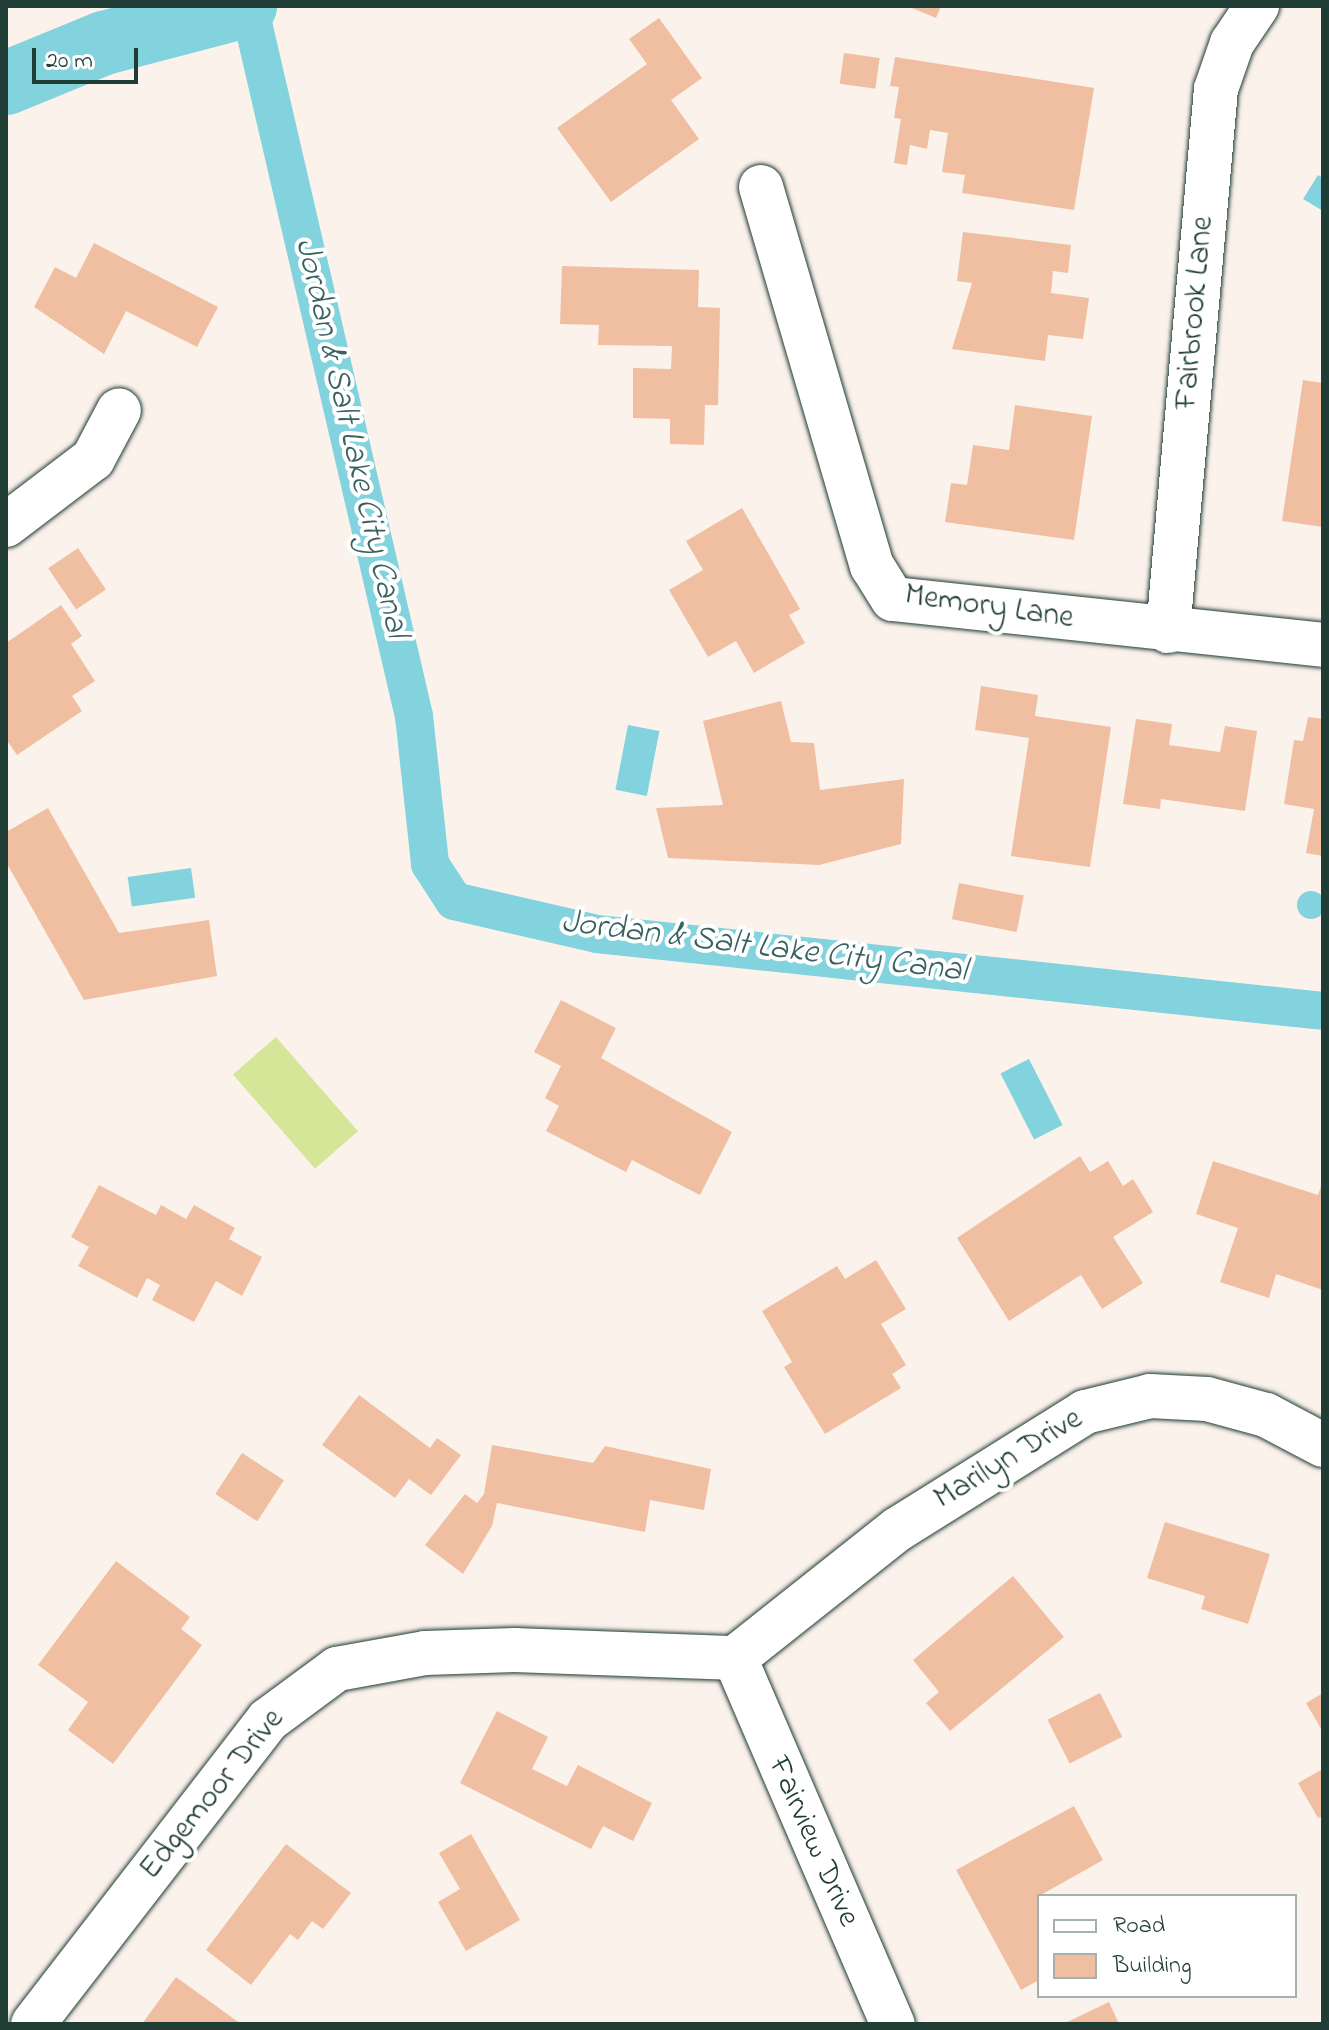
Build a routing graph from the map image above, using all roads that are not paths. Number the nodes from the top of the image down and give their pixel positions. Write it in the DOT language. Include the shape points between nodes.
graph roads {
  1 [pos="1257,6"];
  2 [pos="761,187"];
  3 [pos="119,410"];
  4 [pos="6,525"];
  5 [pos="1168,631"];
  6 [pos="1323,645"];
  7 [pos="1323,1445"];
  8 [pos="735,1658"];
  9 [pos="33,2024"];
  10 [pos="893,2024"];
  1 -- 5 [label="street, Fairbrook Lane" via="1232,43 1216,89"];
  2 -- 5 [label="street, Memory Lane" via="872,566 893,599"];
  3 -- 4 [label="street" via="93,459"];
  5 -- 6 [label="street, Memory Lane"];
  7 -- 8 [label="street, Marilyn Drive" via="1266,1415 1207,1399 1150,1396 1085,1412 898,1529"];
  8 -- 9 [label="street, Edgemoor Drive" via="500,1650 425,1653 337,1669 268,1720"];
  8 -- 10 [label="street, Fairview Drive"];
}
